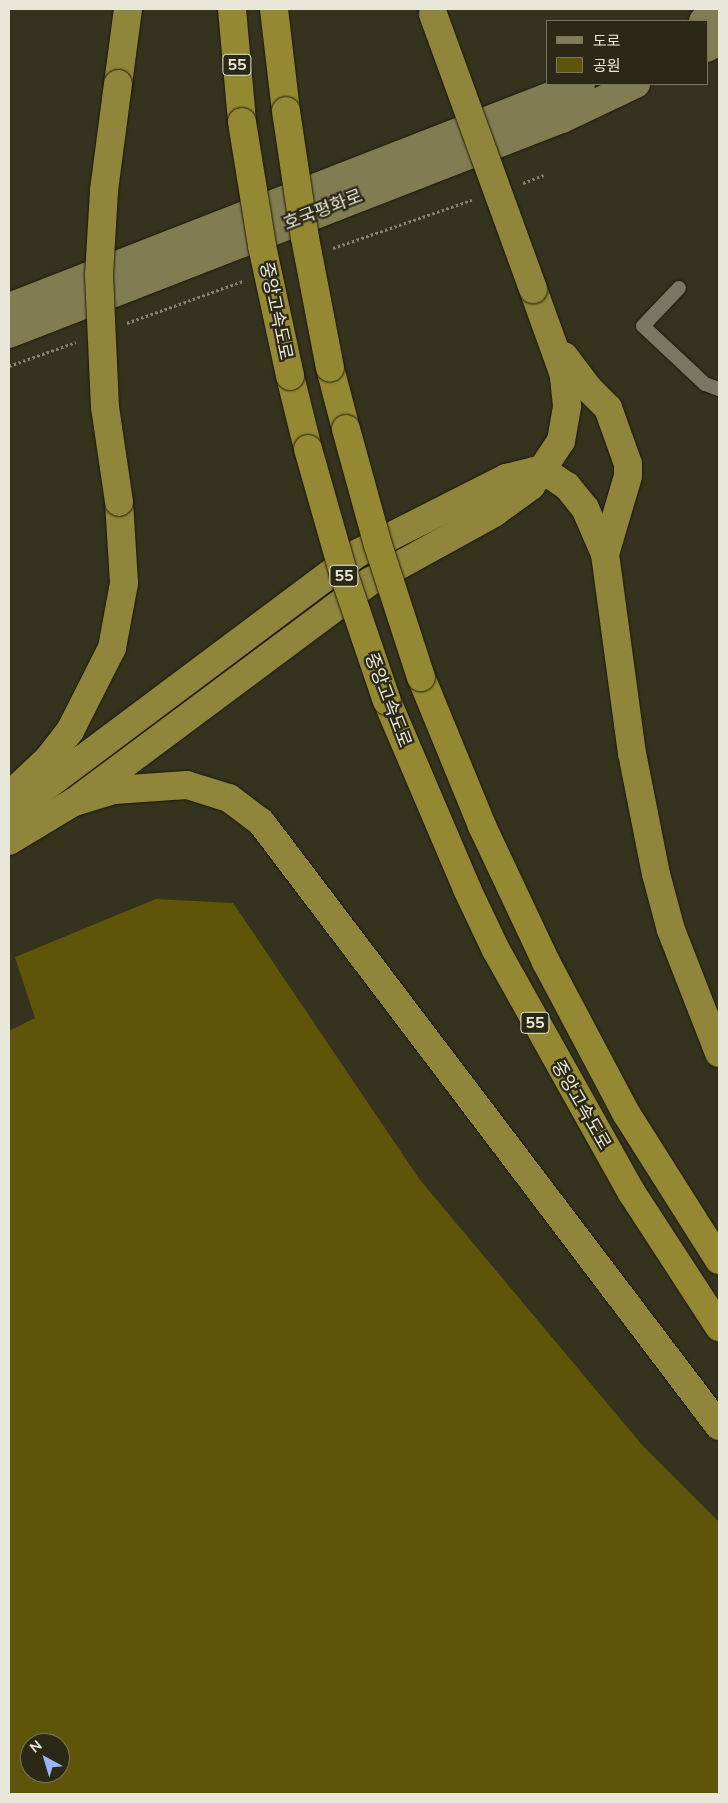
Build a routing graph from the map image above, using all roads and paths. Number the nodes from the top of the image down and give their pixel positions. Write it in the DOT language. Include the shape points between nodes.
graph roads {
  1 [pos="128,9"];
  2 [pos="232,9"];
  3 [pos="274,9"];
  4 [pos="432,11"];
  5 [pos="719,11"];
  6 [pos="705,20"];
  7 [pos="719,41"];
  8 [pos="708,47"];
  9 [pos="578,85"];
  10 [pos="634,85"];
  11 [pos="679,288"];
  12 [pos="9,307"];
  13 [pos="546,324"];
  14 [pos="9,334"];
  15 [pos="719,389"];
  16 [pos="542,472"];
  17 [pos="605,554"];
  18 [pos="9,796"];
  19 [pos="74,802"];
  20 [pos="9,814"];
  21 [pos="9,841"];
  22 [pos="719,1053"];
  23 [pos="719,1260"];
  24 [pos="719,1327"];
  25 [pos="719,1426"];
  1 -- 18 [label="highway, bridge" via="104,191 98,276 105,406 119,502 124,582 112,648 70,731 48,759"];
  2 -- 24 [label="highway, 중앙고속도로 / 55, bridge" via="242,122 262,246 290,376 344,575 387,701 467,889 501,959 632,1193"];
  3 -- 23 [label="highway, 중앙고속도로 / 55, bridge" via="305,238 330,368 378,545 421,677 482,826 546,962 626,1113"];
  4 -- 13 [label="highway, bridge"];
  5 -- 6 [label="main road"];
  7 -- 8 [label="main road"];
  9 -- 12 [label="main road, 호국평화로"];
  10 -- 14 [label="main road, 호국평화로" via="562,119"];
  11 -- 15 [label="lane" via="642,326 705,384"];
  13 -- 16 [label="highway" via="564,375 568,406 561,441"];
  13 -- 17 [label="highway" via="582,381 608,408 625,451 628,476"];
  16 -- 17 [label="highway" via="567,486 584,508"];
  16 -- 19 [label="highway" via="531,486 494,513 369,582"];
  16 -- 20 [label="highway" via="506,478 358,553"];
  17 -- 22 [label="highway" via="632,754 656,874 689,980"];
  19 -- 21 [label="highway"];
  19 -- 25 [label="highway" via="114,790 188,785 228,798 261,822"];
}
